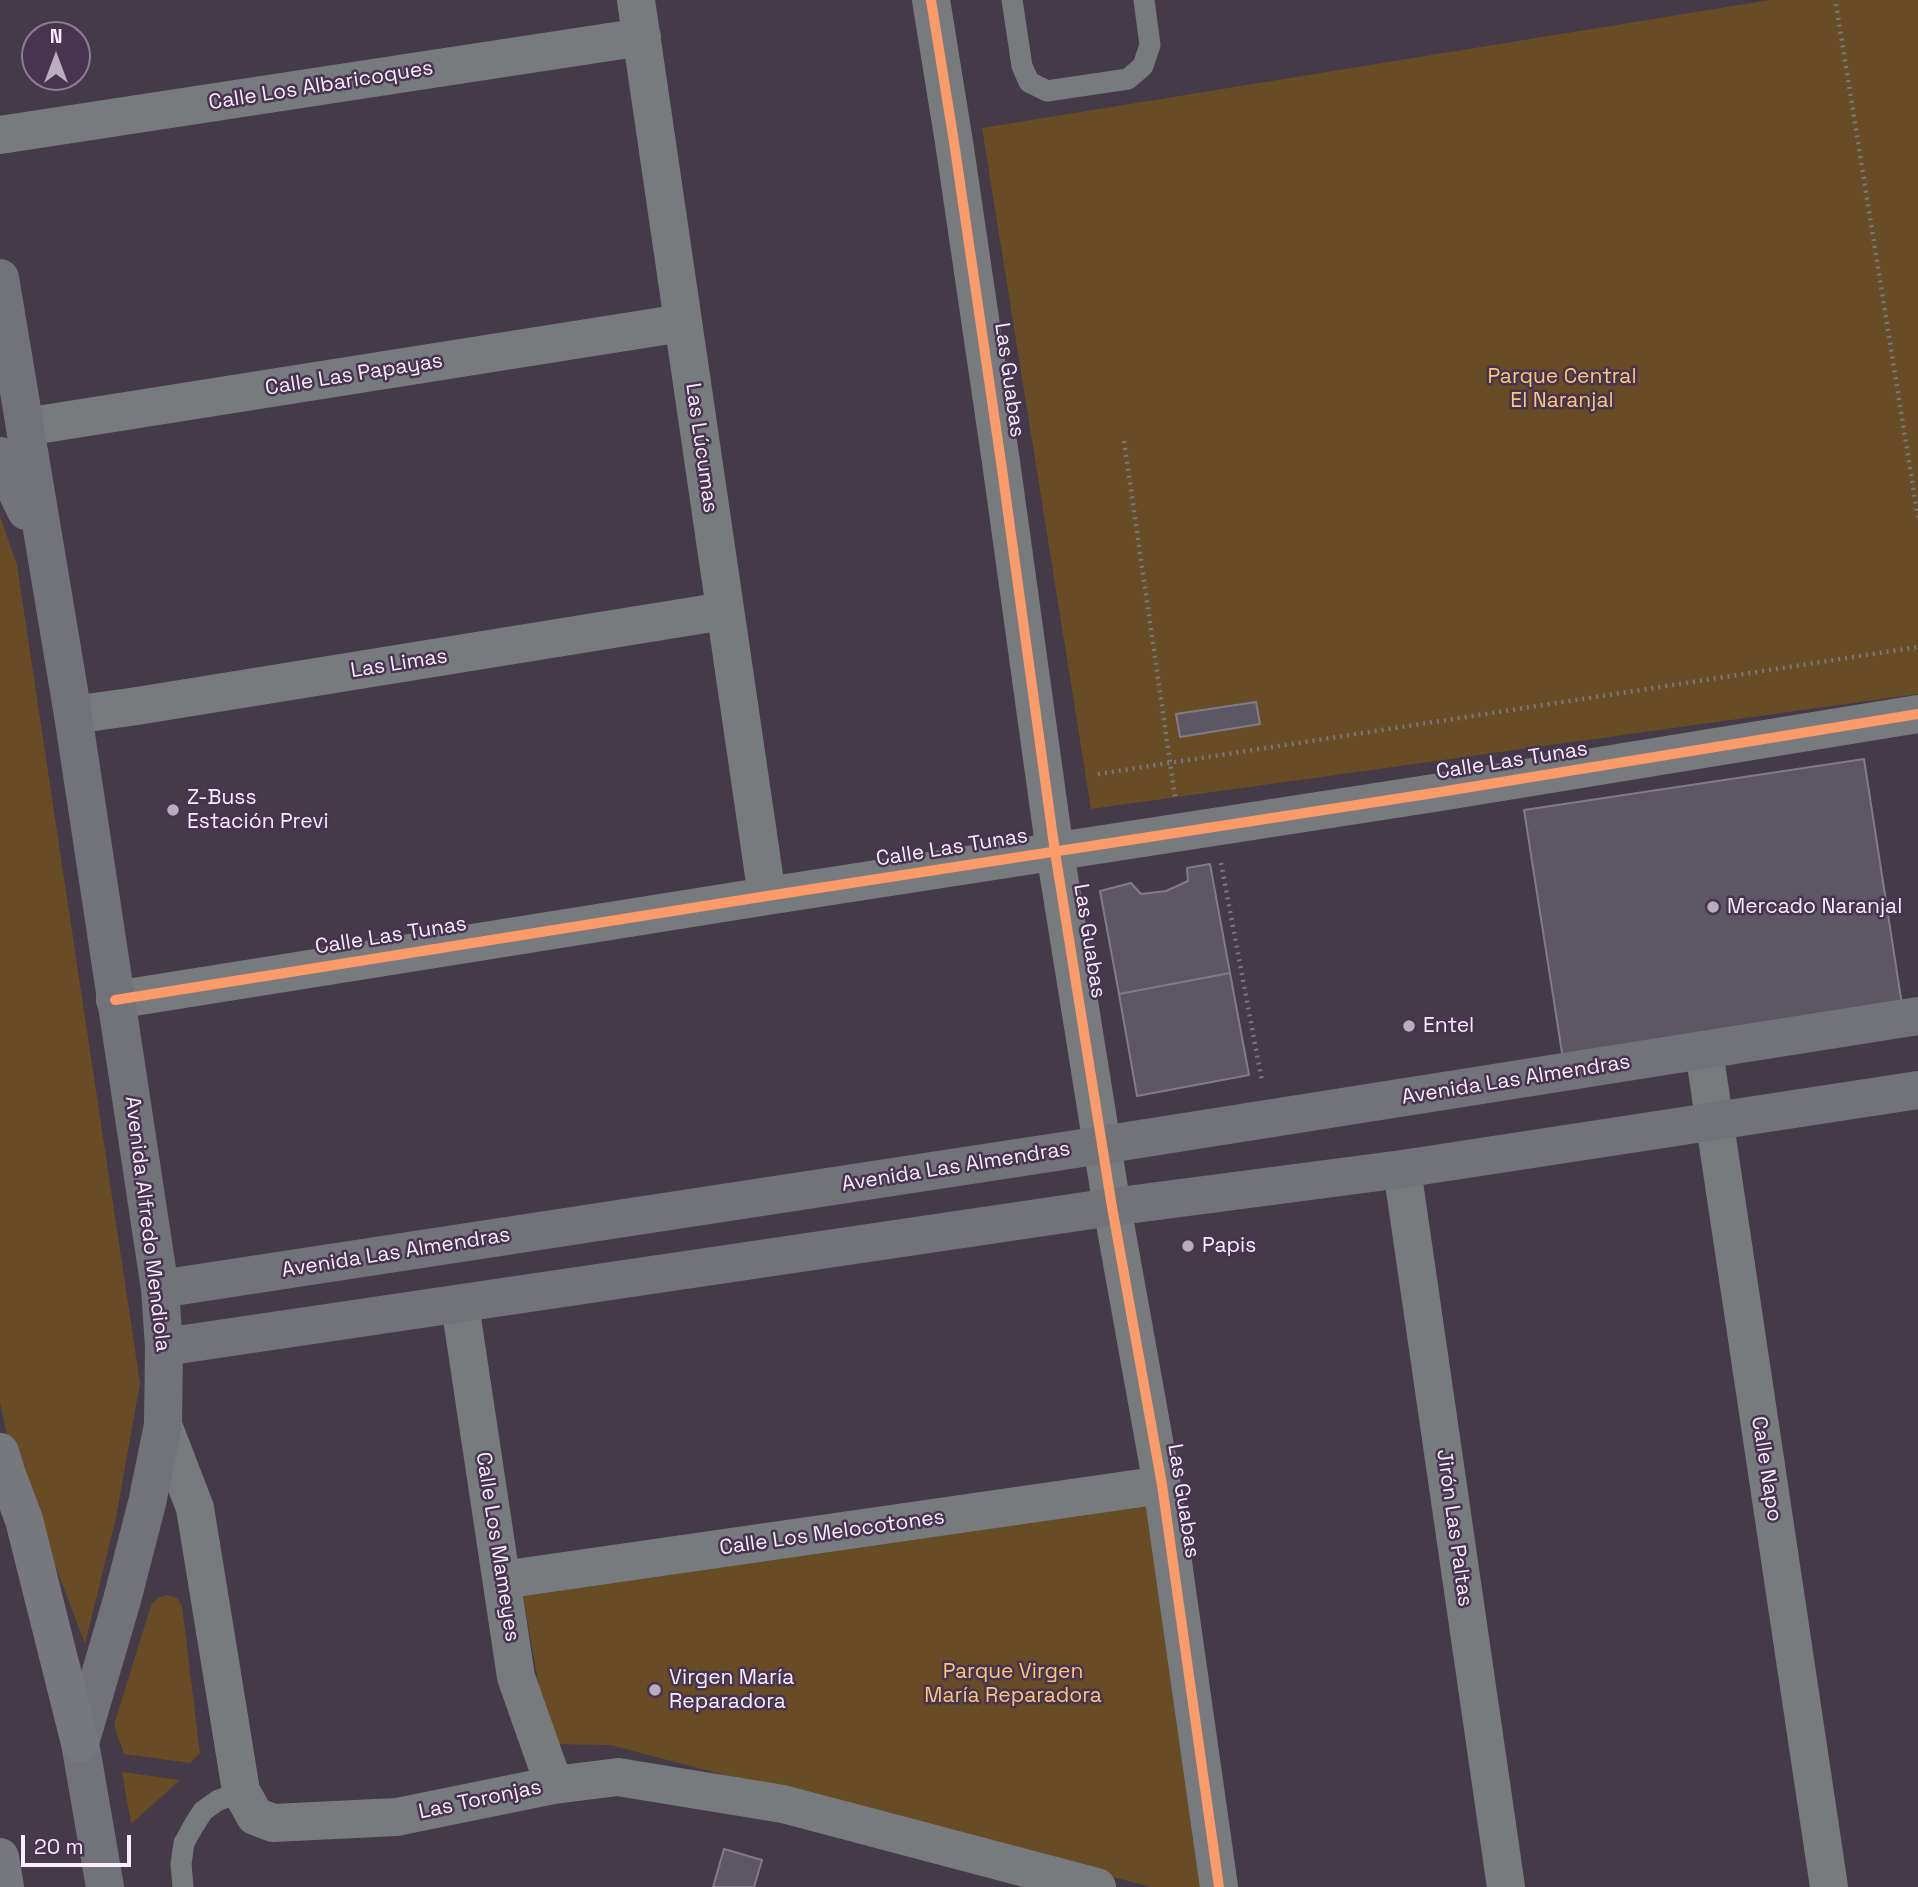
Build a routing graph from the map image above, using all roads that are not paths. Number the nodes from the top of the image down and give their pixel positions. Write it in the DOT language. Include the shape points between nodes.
graph roads {
  1 [pos="636,0"];
  2 [pos="931,0"];
  3 [pos="1012,0"];
  4 [pos="1144,0"];
  5 [pos="642,37"];
  6 [pos="0,135"];
  7 [pos="0,278"];
  8 [pos="682,323"];
  9 [pos="25,427"];
  10 [pos="0,456"];
  11 [pos="46,554"];
  12 [pos="724,611"];
  13 [pos="1918,714"];
  14 [pos="74,715"];
  15 [pos="1055,852"];
  16 [pos="767,896"];
  17 [pos="115,1000"];
  18 [pos="1918,1016"];
  19 [pos="1704,1051"];
  20 [pos="1918,1090"];
  21 [pos="1713,1121"];
  22 [pos="1102,1145"];
  23 [pos="1402,1169"];
  24 [pos="1112,1207"];
  25 [pos="160,1290"];
  26 [pos="460,1305"];
  27 [pos="164,1347"];
  28 [pos="163,1424"];
  29 [pos="0,1452"];
  30 [pos="1162,1485"];
  31 [pos="502,1580"];
  32 [pos="80,1743"];
  33 [pos="554,1785"];
  34 [pos="241,1791"];
  35 [pos="0,1857"];
  36 [pos="5,1887"];
  37 [pos="105,1887"];
  38 [pos="183,1887"];
  39 [pos="1097,1887"];
  40 [pos="1219,1887"];
  41 [pos="1506,1887"];
  42 [pos="1829,1887"];
  1 -- 5 [label="street, Las Lúcumas"];
  2 -- 15 [label="street, Las Guabas"];
  3 -- 4 [label="lane" via="1022,66 1029,82 1047,92 1128,79 1143,66 1150,45"];
  5 -- 6 [label="street, Calle Los Albaricoques"];
  5 -- 8 [label="street, Las Lúcumas"];
  7 -- 9 [label="street, Avenida Alfredo Mendiola"];
  8 -- 9 [label="street, Calle Las Papayas"];
  8 -- 12 [label="street, Las Lúcumas"];
  9 -- 11 [label="street, Avenida Alfredo Mendiola"];
  10 -- 11 [label="street, Avenida Alfredo Mendiola"];
  11 -- 14 [label="street, Avenida Alfredo Mendiola"];
  12 -- 14 [label="street, Las Limas"];
  12 -- 16 [label="street, Las Lúcumas"];
  13 -- 15 [label="street, Calle Las Tunas"];
  14 -- 17 [label="street, Avenida Alfredo Mendiola"];
  15 -- 16 [label="street, Calle Las Tunas"];
  15 -- 22 [label="street, Las Guabas"];
  16 -- 17 [label="street, Calle Las Tunas"];
  17 -- 25 [label="street, Avenida Alfredo Mendiola"];
  18 -- 19 [label="street, Avenida Las Almendras"];
  19 -- 21 [label="street, Calle Napo"];
  19 -- 22 [label="street, Avenida Las Almendras"];
  20 -- 21 [label="street"];
  21 -- 23 [label="street"];
  21 -- 42 [label="street, Calle Napo"];
  22 -- 24 [label="street, Las Guabas"];
  22 -- 25 [label="street, Avenida Las Almendras"];
  23 -- 24 [label="street"];
  23 -- 41 [label="street, Jirón Las Paltas"];
  24 -- 26 [label="street"];
  24 -- 30 [label="street, Las Guabas"];
  25 -- 27 [label="street, Avenida Alfredo Mendiola"];
  26 -- 27 [label="street"];
  26 -- 31 [label="street, Calle Los Mameyes"];
  27 -- 28 [label="street, Avenida Alfredo Mendiola"];
  28 -- 32 [label="street, Avenida Alfredo Mendiola" via="122,1600"];
  28 -- 34 [label="street, Las Toronjas" via="195,1508"];
  29 -- 32 [label="highway" via="24,1520"];
  30 -- 31 [label="street, Calle Los Melocotones"];
  30 -- 40 [label="street, Las Guabas"];
  31 -- 33 [label="street, Calle Los Mameyes" via="516,1677"];
  32 -- 37 [label="street, Avenida Alfredo Mendiola"];
  33 -- 34 [label="street, Las Toronjas" via="397,1817 273,1824 255,1816"];
  33 -- 39 [label="street, Las Toronjas" via="618,1777 783,1804"];
  34 -- 38 [label="lane" via="203,1811 194,1825 184,1843"];
  35 -- 36 [label="highway"];
}
